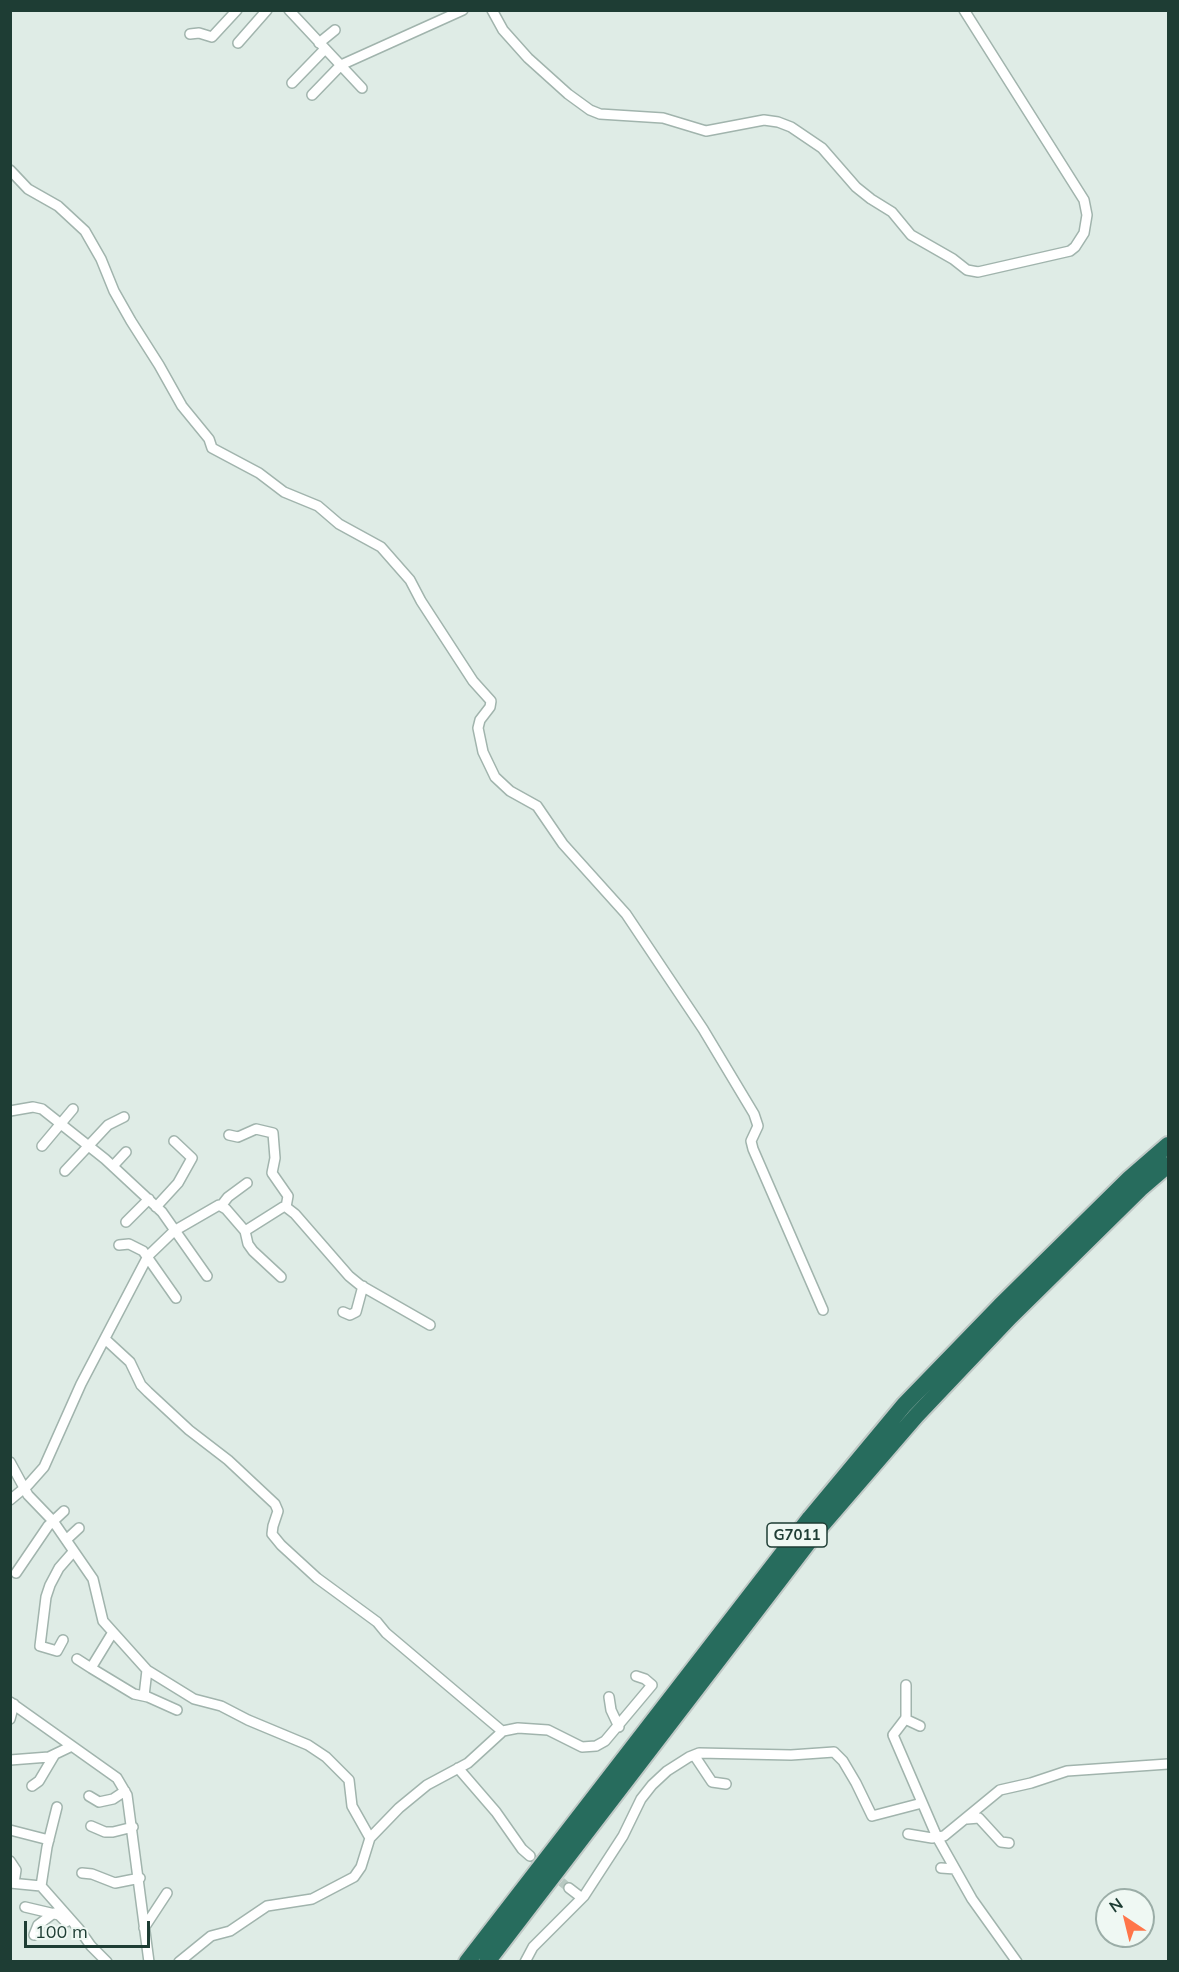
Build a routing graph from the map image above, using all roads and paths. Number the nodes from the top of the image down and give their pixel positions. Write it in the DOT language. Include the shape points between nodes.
graph roads {
  1 [pos="237,10"];
  2 [pos="267,10"];
  3 [pos="289,10"];
  4 [pos="463,10"];
  5 [pos="492,10"];
  6 [pos="964,10"];
  7 [pos="335,30"];
  8 [pos="190,34"];
  9 [pos="238,43"];
  10 [pos="322,46"];
  11 [pos="340,65"];
  12 [pos="292,83"];
  13 [pos="362,88"];
  14 [pos="312,95"];
  15 [pos="10,170"];
  16 [pos="73,1109"];
  17 [pos="10,1111"];
  18 [pos="123,1117"];
  19 [pos="60,1123"];
  20 [pos="229,1135"];
  21 [pos="174,1141"];
  22 [pos="1168,1145"];
  23 [pos="42,1146"];
  24 [pos="88,1146"];
  25 [pos="126,1152"];
  26 [pos="1168,1165"];
  27 [pos="112,1166"];
  28 [pos="65,1171"];
  29 [pos="247,1183"];
  30 [pos="153,1203"];
  31 [pos="221,1206"];
  32 [pos="286,1208"];
  33 [pos="126,1222"];
  34 [pos="176,1230"];
  35 [pos="245,1231"];
  36 [pos="119,1245"];
  37 [pos="147,1257"];
  38 [pos="207,1276"];
  39 [pos="281,1277"];
  40 [pos="363,1286"];
  41 [pos="176,1298"];
  42 [pos="823,1310"];
  43 [pos="343,1312"];
  44 [pos="430,1325"];
  45 [pos="105,1339"];
  46 [pos="10,1462"];
  47 [pos="10,1489"];
  48 [pos="23,1490"];
  49 [pos="10,1500"];
  50 [pos="64,1511"];
  51 [pos="53,1521"];
  52 [pos="79,1528"];
  53 [pos="66,1540"];
  54 [pos="73,1552"];
  55 [pos="16,1573"];
  56 [pos="112,1632"];
  57 [pos="63,1640"];
  58 [pos="77,1659"];
  59 [pos="91,1668"];
  60 [pos="147,1673"];
  61 [pos="636,1676"];
  62 [pos="135,1677"];
  63 [pos="906,1685"];
  64 [pos="144,1696"];
  65 [pos="609,1697"];
  66 [pos="12,1703"];
  67 [pos="177,1710"];
  68 [pos="10,1719"];
  69 [pos="905,1719"];
  70 [pos="920,1726"];
  71 [pos="619,1727"];
  72 [pos="502,1731"];
  73 [pos="72,1746"];
  74 [pos="55,1754"];
  75 [pos="694,1755"];
  76 [pos="10,1760"];
  77 [pos="1168,1764"];
  78 [pos="458,1768"];
  79 [pos="726,1784"];
  80 [pos="32,1786"];
  81 [pos="125,1791"];
  82 [pos="89,1796"];
  83 [pos="921,1803"];
  84 [pos="57,1808"];
  85 [pos="967,1819"];
  86 [pos="92,1826"];
  87 [pos="133,1827"];
  88 [pos="10,1830"];
  89 [pos="908,1834"];
  90 [pos="370,1838"];
  91 [pos="938,1838"];
  92 [pos="49,1840"];
  93 [pos="1009,1843"];
  94 [pos="530,1856"];
  95 [pos="10,1862"];
  96 [pos="941,1868"];
  97 [pos="955,1869"];
  98 [pos="82,1873"];
  99 [pos="140,1878"];
  100 [pos="12,1883"];
  101 [pos="41,1886"];
  102 [pos="569,1888"];
  103 [pos="167,1893"];
  104 [pos="582,1898"];
  105 [pos="24,1907"];
  106 [pos="54,1913"];
  107 [pos="144,1928"];
  108 [pos="34,1935"];
  109 [pos="89,1944"];
  110 [pos="1016,1961"];
  111 [pos="107,1962"];
  112 [pos="149,1962"];
  113 [pos="179,1962"];
  114 [pos="467,1962"];
  115 [pos="487,1962"];
  116 [pos="525,1962"];
  1 -- 8 [label="street" via="212,37"];
  2 -- 9 [label="street"];
  3 -- 10 [label="street" via="303,32"];
  4 -- 11 [label="street"];
  5 -- 6 [label="street" via="528,58 568,94 600,114 663,118 706,131 764,120 791,127 822,148 856,187 892,212 911,235 967,270 978,272 1070,251 1084,233 1084,200"];
  7 -- 10 [label="street"];
  10 -- 11 [label="street"];
  10 -- 12 [label="street"];
  11 -- 13 [label="street"];
  11 -- 14 [label="street"];
  15 -- 42 [label="street" via="28,189 58,206 85,231 131,321 212,448 259,473 284,492 318,506 339,524 381,547 410,580 473,681 491,700 478,728 483,752 495,777 537,806 563,844 626,914 754,1114 758,1126 753,1149"];
  16 -- 19 [label="street"];
  17 -- 19 [label="street" via="42,1109"];
  18 -- 24 [label="street" via="108,1125"];
  19 -- 23 [label="street"];
  19 -- 24 [label="street"];
  20 -- 32 [label="street" via="238,1137 256,1129 273,1133 272,1173 288,1196"];
  21 -- 30 [label="street" via="192,1158 178,1183"];
  22 -- 114 [label="highway, G7011" via="1000,1306 904,1406 810,1518"];
  24 -- 27 [label="street"];
  24 -- 28 [label="street"];
  25 -- 27 [label="street"];
  26 -- 115 [label="highway, G7011" via="1010,1317 908,1424 821,1526"];
  27 -- 30 [label="street"];
  29 -- 31 [label="street"];
  30 -- 33 [label="street"];
  30 -- 34 [label="street"];
  31 -- 34 [label="street"];
  31 -- 35 [label="street"];
  32 -- 35 [label="street"];
  32 -- 40 [label="street" via="301,1220 343,1271"];
  34 -- 37 [label="street"];
  34 -- 38 [label="street"];
  35 -- 39 [label="street" via="253,1251"];
  36 -- 37 [label="street" via="134,1245"];
  37 -- 41 [label="street"];
  37 -- 45 [label="street"];
  40 -- 43 [label="street" via="356,1312"];
  40 -- 44 [label="street"];
  45 -- 48 [label="street" via="44,1467"];
  45 -- 72 [label="street" via="130,1362 148,1392 275,1504 278,1510 273,1533 281,1545 316,1578 378,1622"];
  46 -- 48 [label="street"];
  47 -- 48 [label="street"];
  48 -- 49 [label="street"];
  48 -- 51 [label="street"];
  50 -- 51 [label="street"];
  51 -- 53 [label="street"];
  51 -- 55 [label="street"];
  52 -- 53 [label="street"];
  53 -- 54 [label="street"];
  54 -- 56 [label="street" via="94,1582 101,1617"];
  54 -- 57 [label="street" via="50,1585 40,1646 57,1652"];
  56 -- 59 [label="street"];
  56 -- 60 [label="street"];
  58 -- 59 [label="street"];
  59 -- 64 [label="street"];
  60 -- 62 [label="street"];
  60 -- 64 [label="street"];
  60 -- 90 [label="street" via="194,1699 222,1706 308,1744 326,1757 348,1780 351,1801"];
  61 -- 71 [label="street" via="652,1685"];
  63 -- 69 [label="street"];
  64 -- 67 [label="street"];
  65 -- 71 [label="street"];
  66 -- 68 [label="street"];
  66 -- 73 [label="street"];
  69 -- 70 [label="street"];
  69 -- 83 [label="street" via="893,1735"];
  71 -- 72 [label="street" via="605,1741 588,1747 575,1745 548,1730"];
  72 -- 78 [label="street"];
  73 -- 74 [label="street"];
  73 -- 81 [label="street" via="117,1778"];
  74 -- 76 [label="street"];
  74 -- 80 [label="street"];
  75 -- 79 [label="street" via="712,1782"];
  75 -- 83 [label="street" via="834,1752 843,1761 872,1816"];
  75 -- 104 [label="street" via="652,1785 641,1799 623,1836"];
  77 -- 85 [label="street" via="1067,1771 1000,1790"];
  78 -- 90 [label="street" via="416,1792"];
  78 -- 94 [label="street"];
  81 -- 82 [label="street" via="99,1802"];
  81 -- 87 [label="street"];
  83 -- 91 [label="street"];
  84 -- 92 [label="street"];
  85 -- 91 [label="street"];
  85 -- 93 [label="street" via="979,1818 998,1839"];
  86 -- 87 [label="street" via="105,1832"];
  87 -- 99 [label="street"];
  88 -- 92 [label="street"];
  89 -- 91 [label="street"];
  90 -- 113 [label="street" via="354,1876 312,1899 267,1906 230,1931 211,1936"];
  91 -- 97 [label="street"];
  92 -- 101 [label="street"];
  95 -- 100 [label="street" via="16,1870"];
  96 -- 97 [label="street"];
  97 -- 110 [label="street"];
  98 -- 99 [label="street" via="115,1883"];
  99 -- 107 [label="street"];
  100 -- 101 [label="street"];
  101 -- 109 [label="street"];
  102 -- 104 [label="street"];
  103 -- 107 [label="street"];
  104 -- 116 [label="street" via="533,1947"];
  105 -- 106 [label="street"];
  106 -- 108 [label="street" via="38,1925"];
  106 -- 109 [label="street"];
  107 -- 112 [label="street"];
  109 -- 111 [label="street"];
}
